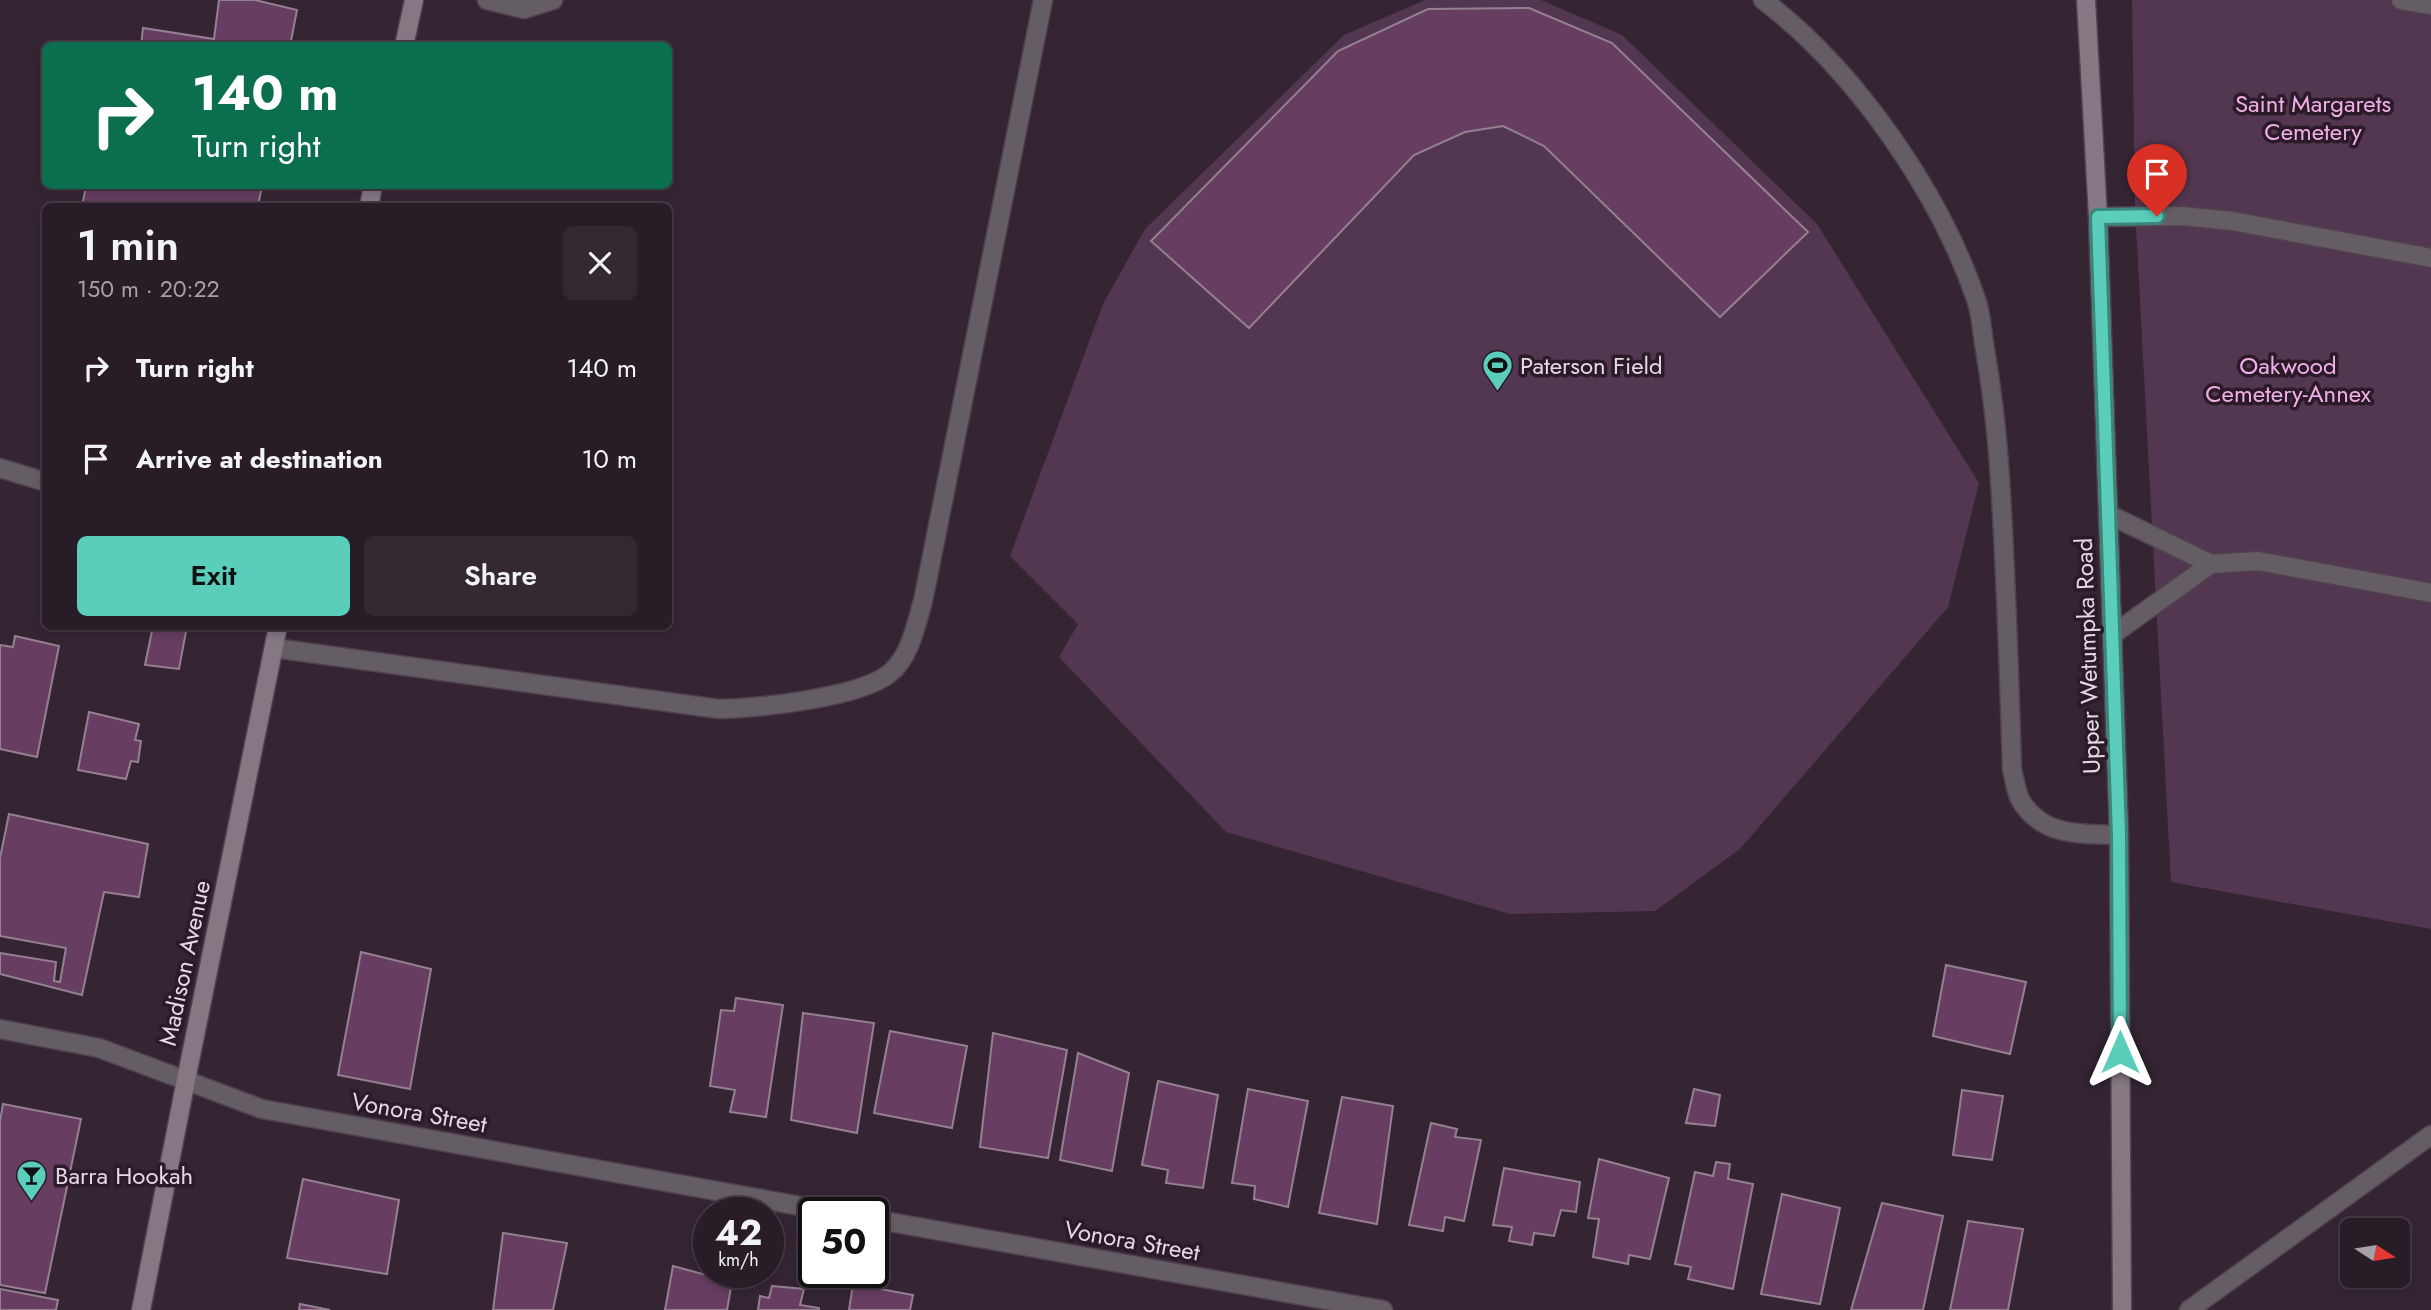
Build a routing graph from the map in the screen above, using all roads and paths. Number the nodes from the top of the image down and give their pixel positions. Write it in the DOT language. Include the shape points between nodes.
graph roads {
  1 [pos="414,0"];
  2 [pos="487,0"];
  3 [pos="553,0"];
  4 [pos="1043,0"];
  5 [pos="1763,0"];
  6 [pos="2086,0"];
  7 [pos="2401,0"];
  8 [pos="2431,5"];
  9 [pos="405,42"];
  10 [pos="2098,217"];
  11 [pos="2431,258"];
  12 [pos="0,468"];
  13 [pos="42,481"];
  14 [pos="2108,514"];
  15 [pos="2211,564"];
  16 [pos="2431,593"];
  17 [pos="277,630"];
  18 [pos="2112,635"];
  19 [pos="274,648"];
  20 [pos="2119,835"];
  21 [pos="0,1029"];
  22 [pos="186,1080"];
  23 [pos="2431,1135"];
  24 [pos="798,1206"];
  25 [pos="889,1222"];
  26 [pos="1318,1305"];
  27 [pos="141,1310"];
  28 [pos="1383,1310"];
  29 [pos="2122,1310"];
  30 [pos="2189,1310"];
  1 -- 9 [label="main road"];
  2 -- 3 [label="street" via="524,9"];
  4 -- 19 [label="street" via="923,601 909,646 892,672 870,686 764,708 719,709"];
  5 -- 20 [label="street" via="1790,21 1866,101 1947,232 1978,303 1994,400 2006,564 2012,770 2021,800 2040,823 2067,833"];
  6 -- 10 [label="main road, Upper Wetumpka Road"];
  7 -- 8 [label="street"];
  10 -- 11 [label="street" via="2182,216 2232,221"];
  10 -- 14 [label="main road, Upper Wetumpka Road"];
  12 -- 13 [label="street"];
  14 -- 15 [label="street"];
  14 -- 18 [label="main road, Upper Wetumpka Road"];
  15 -- 16 [label="street" via="2258,561"];
  15 -- 18 [label="street"];
  17 -- 19 [label="main road, Madison Avenue"];
  18 -- 20 [label="main road, Upper Wetumpka Road"];
  19 -- 22 [label="main road, Madison Avenue"];
  20 -- 29 [label="main road, Upper Wetumpka Road"];
  21 -- 22 [label="street, Vonora Street" via="99,1048"];
  22 -- 24 [label="street, Vonora Street" via="262,1109"];
  22 -- 27 [label="main road, Madison Avenue"];
  23 -- 30 [label="street"];
  25 -- 26 [label="street, Vonora Street"];
  26 -- 28 [label="street, Vonora Street"];
}
